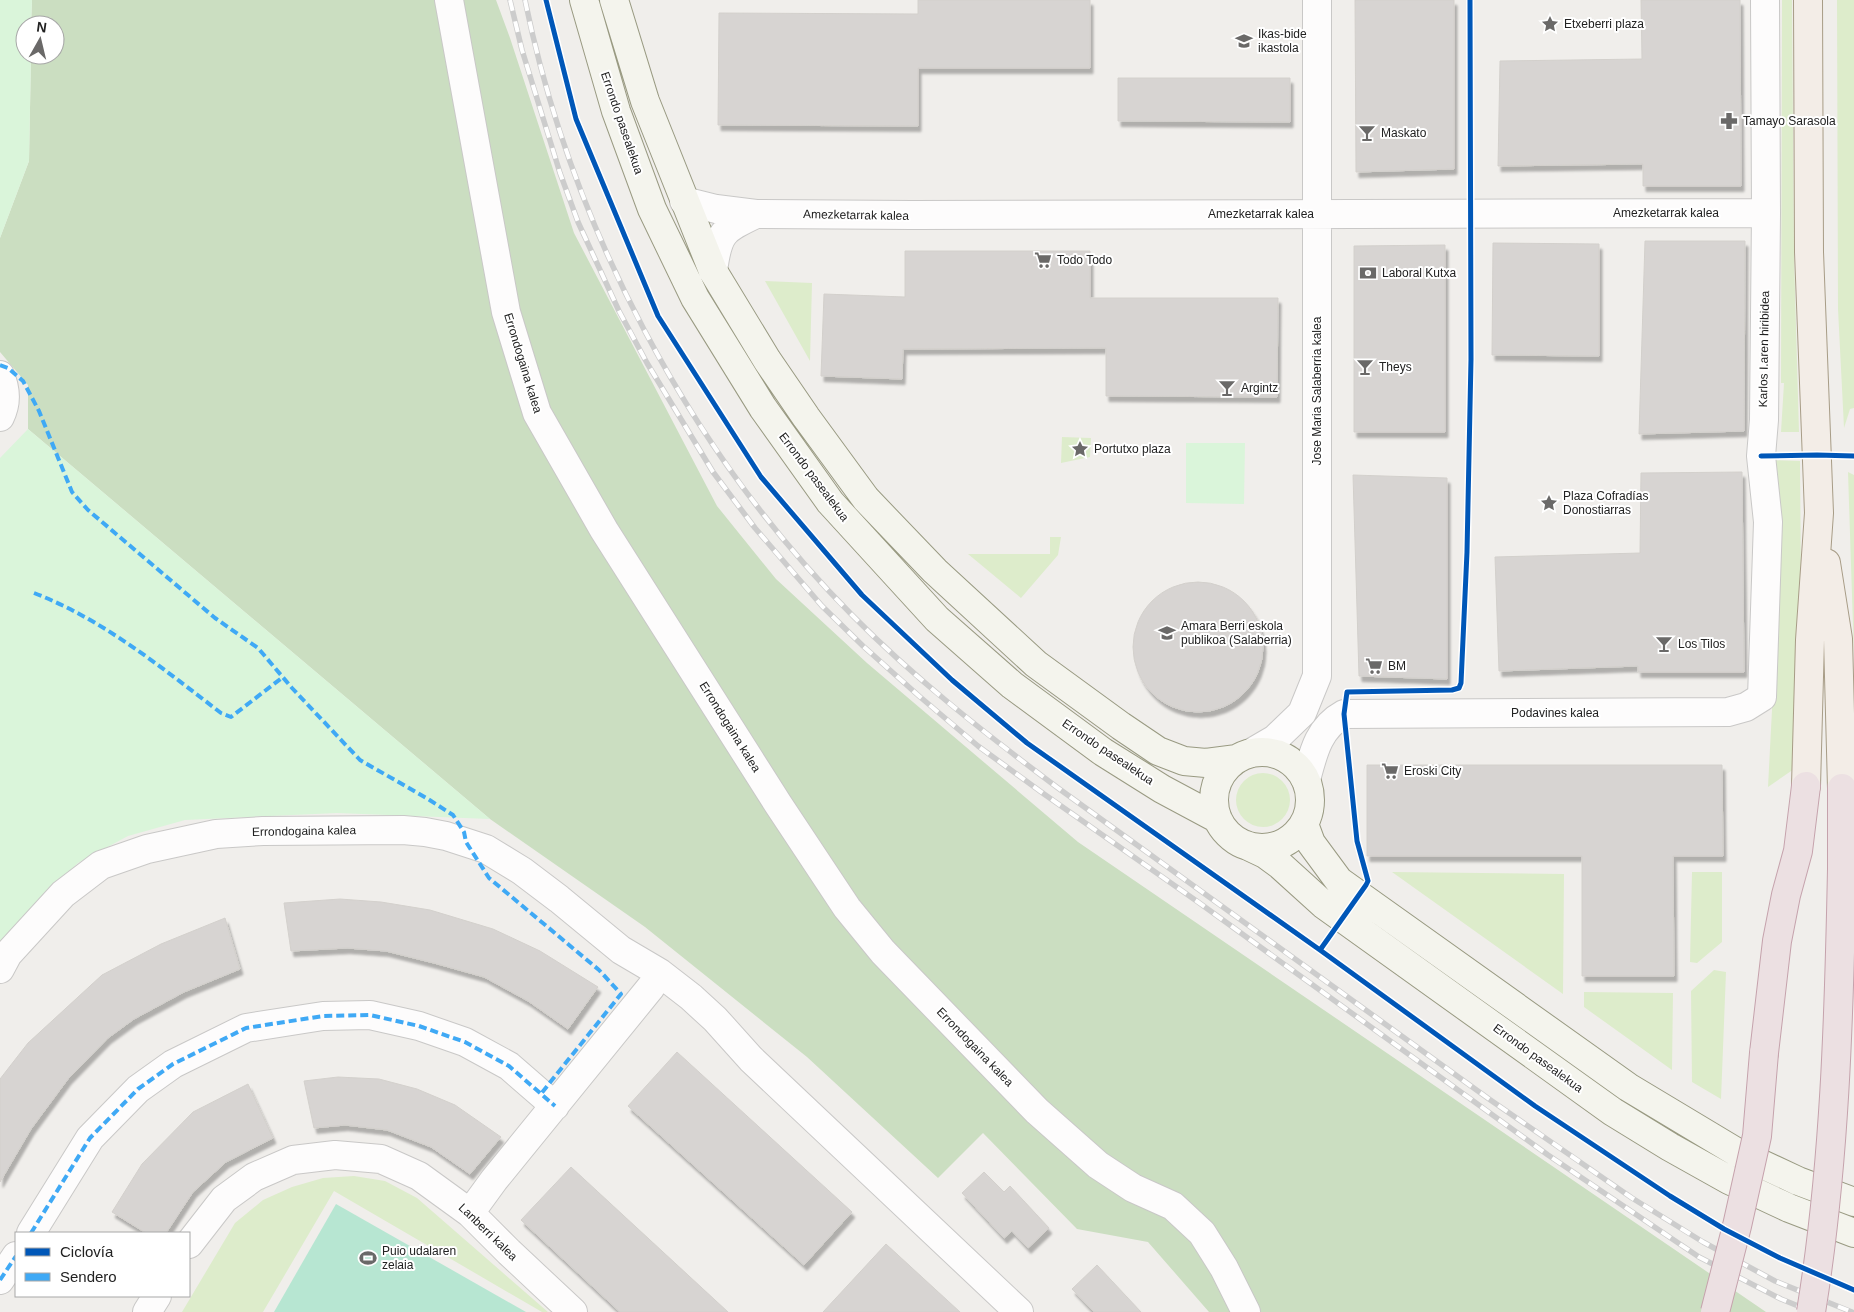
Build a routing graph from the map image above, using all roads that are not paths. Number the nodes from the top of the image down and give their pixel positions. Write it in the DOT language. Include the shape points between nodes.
graph roads {
  1 [pos="449,0"];
  2 [pos="584,0"];
  3 [pos="614,0"];
  4 [pos="1317,0"];
  5 [pos="1765,0"];
  6 [pos="1808,0"];
  7 [pos="684,202"];
  8 [pos="1766,213"];
  9 [pos="756,214"];
  10 [pos="1316,214"];
  11 [pos="713,271"];
  12 [pos="0,375"];
  13 [pos="0,417"];
  14 [pos="1819,513"];
  15 [pos="1317,676"];
  16 [pos="1762,697"];
  17 [pos="1344,714"];
  18 [pos="1244,756"];
  19 [pos="1306,780"];
  20 [pos="1806,786"];
  21 [pos="1842,788"];
  22 [pos="1218,819"];
  23 [pos="1304,824"];
  24 [pos="1246,845"];
  25 [pos="621,950"];
  26 [pos="0,970"];
  27 [pos="651,987"];
  28 [pos="751,1059"];
  29 [pos="555,1106"];
  30 [pos="1854,1202"];
  31 [pos="470,1212"];
  32 [pos="32,1232"];
  33 [pos="1854,1233"];
  34 [pos="190,1243"];
  35 [pos="15,1258"];
  36 [pos="0,1280"];
  37 [pos="156,1297"];
  38 [pos="147,1312"];
  39 [pos="573,1312"];
  40 [pos="1019,1312"];
  41 [pos="1246,1312"];
  42 [pos="1715,1312"];
  43 [pos="1811,1312"];
  1 -- 41 [label="street, Errondogaina kalea" via="506,312 537,413 604,530 778,804 847,908 882,952 1037,1111 1098,1165 1133,1188 1173,1206 1202,1233"];
  2 -- 22 [label="main road, Errondo pasealekua" via="619,120 652,209 695,298 763,408 830,502 937,619 1012,685 1103,752"];
  3 -- 7 [label="main road" via="645,101"];
  4 -- 10 [label="street, Jose Maria Salaberria kalea"];
  5 -- 8 [label="street, Karlos I.aren hiribidea"];
  6 -- 14 [label="main road" via="1809,252"];
  7 -- 9 [label="street, Amezketarrak kalea"];
  7 -- 11 [label="main road"];
  8 -- 10 [label="street, Amezketarrak kalea"];
  8 -- 16 [label="street, Karlos I.aren hiribidea" via="1761,456 1768,522"];
  9 -- 10 [label="street, Amezketarrak kalea"];
  9 -- 11 [label="street, Amezketarrak kalea" via="724,232 716,250"];
  10 -- 15 [label="street, Jose Maria Salaberria kalea"];
  11 -- 18 [label="main road" via="767,360 866,498 935,571 1036,664 1158,751 1184,761 1206,763"];
  12 -- 13 [label="street" via="5,399"];
  14 -- 20 [label="main road" via="1810,640"];
  14 -- 21 [label="main road" via="1838,639"];
  15 -- 17 [label="street" via="1326,698"];
  15 -- 18 [label="street, Jose Maria Salaberria kalea" via="1302,712 1275,739"];
  16 -- 17 [label="street, Podavines kalea" via="1746,707 1728,712"];
  17 -- 19 [label="street" via="1320,737"];
  18 -- 19 [label="main road" via="1264,752 1283,757 1299,769"];
  18 -- 22 [label="main road" via="1224,770 1216,785 1214,802"];
  19 -- 23 [label="main road" via="1310,795"];
  20 -- 42 [label="highway, bridge" via="1798,851 1777,941 1757,1136"];
  21 -- 43 [label="highway, bridge" via="1840,969 1832,1126"];
  22 -- 24 [label="main road" via="1234,839"];
  23 -- 24 [label="main road" via="1293,837 1279,845 1262,848"];
  23 -- 30 [label="main road" via="1311,843 1339,881 1628,1087 1738,1153"];
  24 -- 33 [label="main road, Errondo pasealekua" via="1265,854 1323,904 1613,1112 1728,1180"];
  25 -- 26 [label="street, Errondogaina kalea" via="522,871 486,849 466,842 403,830 263,831 216,834 147,849 101,865 63,894 8,954"];
  25 -- 27 [label="street, Errondogaina kalea"];
  25 -- 28 [label="street, Errondogaina kalea" via="660,973 690,997"];
  27 -- 28 [label="street, Errondogaina kalea" via="706,1032"];
  27 -- 29 [label="street"];
  28 -- 40 [label="street, Errondogaina kalea"];
  29 -- 31 [label="street"];
  29 -- 32 [label="street" via="509,1066 465,1042 419,1026 370,1015 323,1016 246,1028 173,1064 138,1089 90,1138"];
  31 -- 34 [label="street, Lanberri kalea" via="412,1172 380,1159 336,1155 294,1160 254,1176 224,1199"];
  31 -- 39 [label="street, Lanberri kalea"];
  35 -- 36 [label="street"];
  37 -- 38 [label="street"];
}
